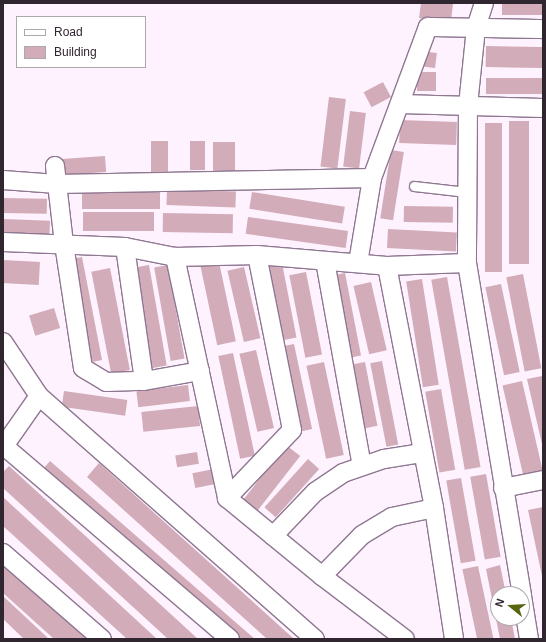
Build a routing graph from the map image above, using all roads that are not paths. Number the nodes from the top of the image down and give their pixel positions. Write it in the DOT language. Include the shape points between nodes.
graph roads {
  1 [pos="484,3"];
  2 [pos="476,28"];
  3 [pos="543,29"];
  4 [pos="400,104"];
  5 [pos="468,106"];
  6 [pos="543,108"];
  7 [pos="56,175"];
  8 [pos="372,178"];
  9 [pos="3,180"];
  10 [pos="414,186"];
  11 [pos="467,192"];
  12 [pos="3,242"];
  13 [pos="64,244"];
  14 [pos="125,247"];
  15 [pos="257,255"];
  16 [pos="175,257"];
  17 [pos="325,261"];
  18 [pos="358,263"];
  19 [pos="467,263"];
  20 [pos="387,266"];
  21 [pos="3,342"];
  22 [pos="200,371"];
  23 [pos="144,381"];
  24 [pos="39,396"];
  25 [pos="3,446"];
  26 [pos="423,453"];
  27 [pos="362,466"];
  28 [pos="543,480"];
  29 [pos="503,488"];
  30 [pos="227,498"];
  31 [pos="434,508"];
  32 [pos="273,536"];
  33 [pos="3,553"];
  34 [pos="322,576"];
  35 [pos="520,586"];
  36 [pos="527,626"];
  37 [pos="102,639"];
  38 [pos="230,639"];
  39 [pos="315,639"];
  40 [pos="405,639"];
  41 [pos="454,639"];
  42 [pos="529,639"];
  1 -- 2 [label="street"];
  2 -- 3 [label="street"];
  2 -- 4 [label="street" via="428,27"];
  2 -- 5 [label="street"];
  4 -- 5 [label="street"];
  4 -- 8 [label="street"];
  5 -- 6 [label="street"];
  5 -- 11 [label="street"];
  7 -- 8 [label="street"];
  7 -- 9 [label="street"];
  7 -- 13 [label="street"];
  8 -- 18 [label="street"];
  10 -- 11 [label="lane"];
  11 -- 19 [label="street"];
  12 -- 13 [label="street"];
  13 -- 14 [label="street"];
  13 -- 23 [label="street" via="83,368 106,382"];
  14 -- 16 [label="street"];
  14 -- 23 [label="street"];
  15 -- 16 [label="street"];
  15 -- 17 [label="street"];
  15 -- 30 [label="street" via="292,430"];
  16 -- 22 [label="street"];
  17 -- 18 [label="street"];
  17 -- 27 [label="street"];
  18 -- 20 [label="street"];
  19 -- 20 [label="street"];
  19 -- 29 [label="street"];
  20 -- 26 [label="street"];
  21 -- 24 [label="street"];
  22 -- 23 [label="street"];
  22 -- 30 [label="street"];
  24 -- 25 [label="street"];
  24 -- 39 [label="street"];
  25 -- 38 [label="street"];
  26 -- 27 [label="street" via="384,459"];
  26 -- 31 [label="street"];
  27 -- 32 [label="street" via="343,472 315,492"];
  28 -- 29 [label="street"];
  29 -- 35 [label="street"];
  30 -- 32 [label="street"];
  31 -- 34 [label="street" via="392,517 362,534"];
  31 -- 41 [label="street"];
  32 -- 34 [label="street"];
  33 -- 37 [label="street"];
  34 -- 40 [label="street"];
  36 -- 42 [label="street"];
}
